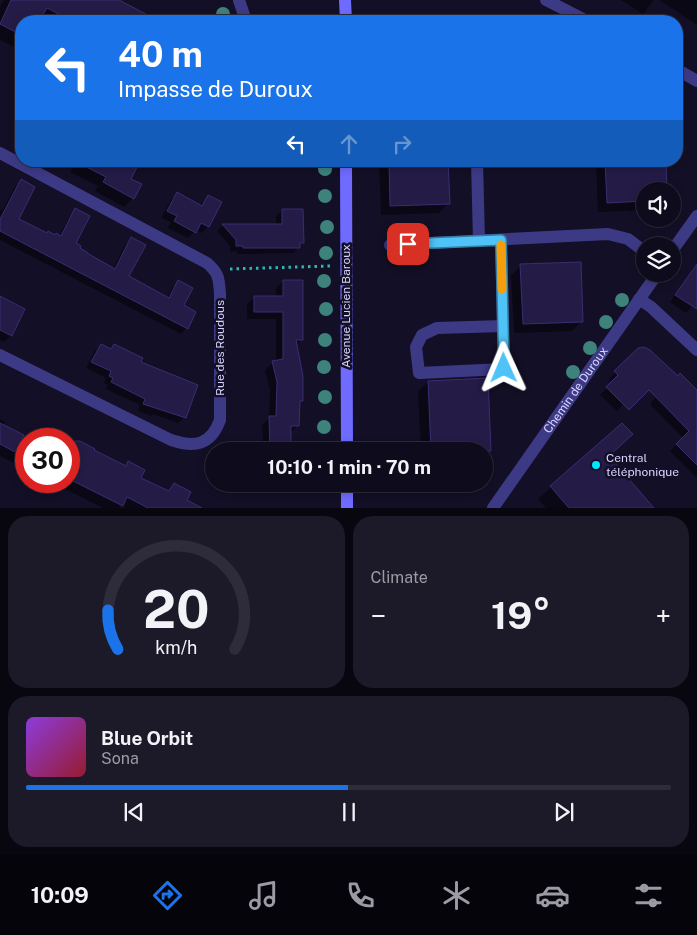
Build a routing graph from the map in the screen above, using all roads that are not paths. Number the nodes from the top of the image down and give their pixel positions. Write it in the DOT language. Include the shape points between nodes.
graph roads {
  1 [pos="239,0"];
  2 [pos="345,0"];
  3 [pos="546,0"];
  4 [pos="244,15"];
  5 [pos="346,15"];
  6 [pos="575,15"];
  7 [pos="683,73"];
  8 [pos="697,80"];
  9 [pos="0,153"];
  10 [pos="15,161"];
  11 [pos="26,167"];
  12 [pos="346,167"];
  13 [pos="476,167"];
  14 [pos="697,216"];
  15 [pos="681,239"];
  16 [pos="501,240"];
  17 [pos="479,241"];
  18 [pos="390,245"];
  19 [pos="636,245"];
  20 [pos="651,282"];
  21 [pos="639,299"];
  22 [pos="503,326"];
  23 [pos="697,350"];
  24 [pos="0,355"];
  25 [pos="346,442"];
  26 [pos="347,492"];
  27 [pos="347,508"];
  28 [pos="493,508"];
  1 -- 4 [label="street"];
  2 -- 5 [label="street"];
  3 -- 6 [label="street"];
  7 -- 8 [label="street"];
  9 -- 10 [label="street, Rue des Roudous"];
  11 -- 24 [label="street, Rue des Roudous" via="213,268 219,277 220,420 216,430 201,443 192,445 171,440"];
  12 -- 25 [label="street, Avenue Lucien Baroux"];
  13 -- 17 [label="street"];
  14 -- 15 [label="street"];
  16 -- 17 [label="street"];
  16 -- 19 [label="street" via="608,234 628,239"];
  16 -- 22 [label="street"];
  17 -- 18 [label="street"];
  20 -- 21 [label="street, Chemin de Duroux"];
  21 -- 23 [label="street" via="652,307"];
  21 -- 28 [label="street, Chemin de Duroux"];
  22 -- 22 [label="street" via="504,368 419,373 416,348 422,334 437,328"];
  26 -- 27 [label="street"];
}
